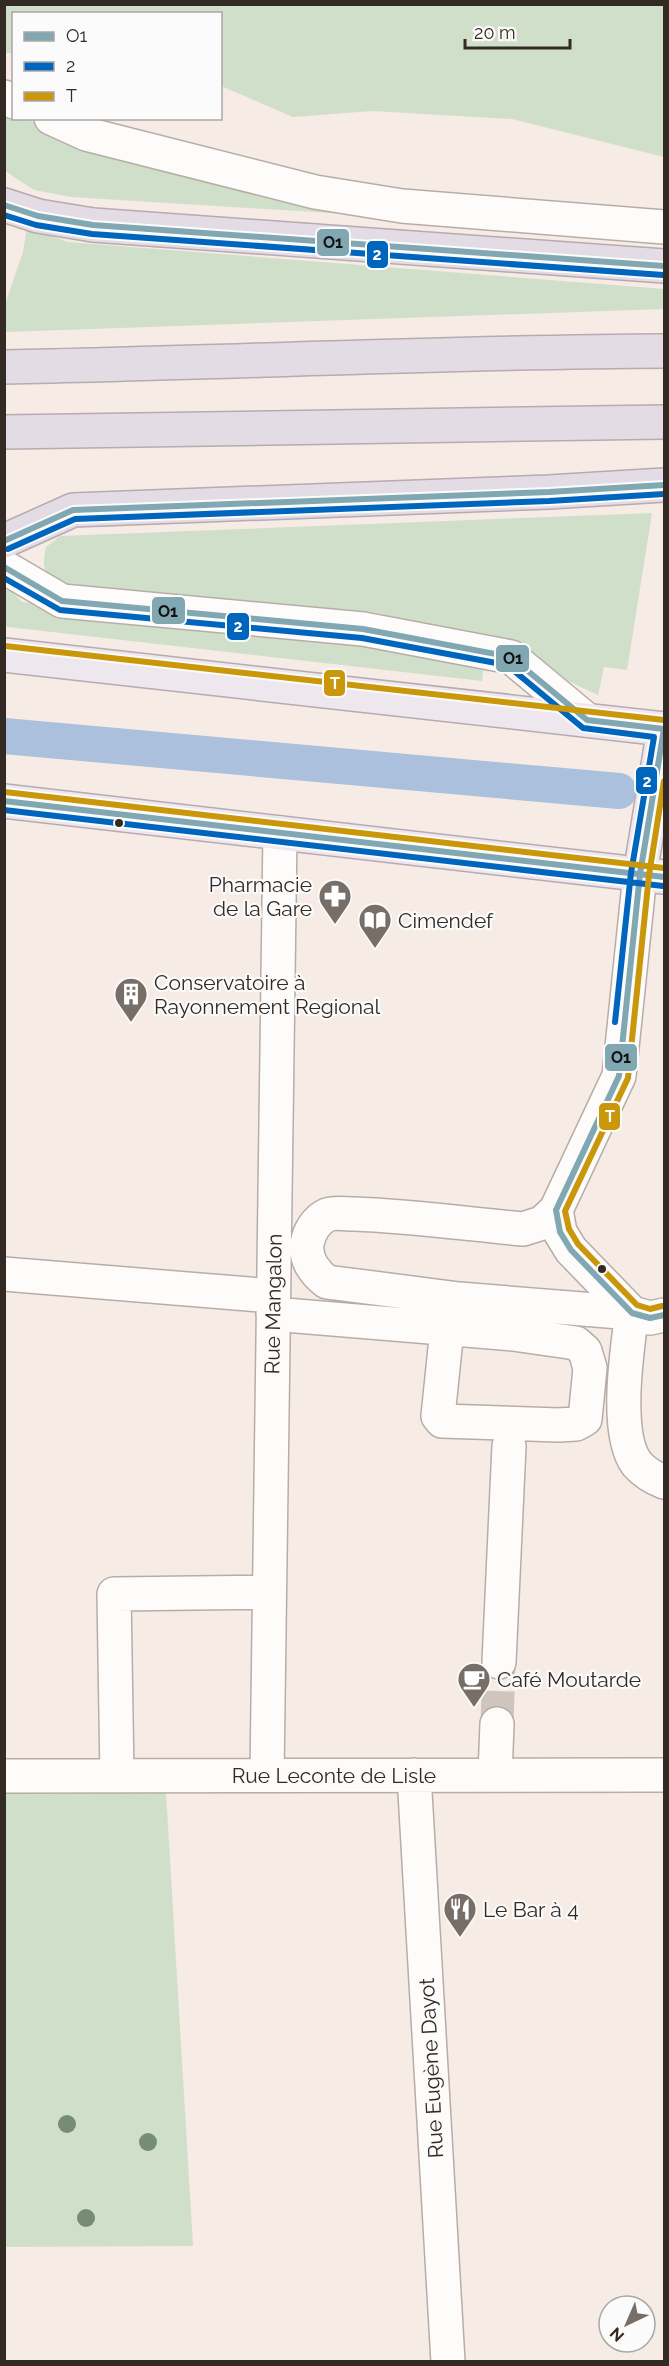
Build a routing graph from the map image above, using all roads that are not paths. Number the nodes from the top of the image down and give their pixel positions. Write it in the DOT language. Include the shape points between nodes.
graph roads {
  1 [pos="55,120"];
  2 [pos="4,205"];
  3 [pos="664,227"];
  4 [pos="664,266"];
  5 [pos="664,351"];
  6 [pos="4,367"];
  7 [pos="664,422"];
  8 [pos="4,432"];
  9 [pos="664,485"];
  10 [pos="4,541"];
  11 [pos="4,567"];
  12 [pos="4,655"];
  13 [pos="587,720"];
  14 [pos="664,729"];
  15 [pos="4,801"];
  16 [pos="280,833"];
  17 [pos="652,876"];
  18 [pos="556,1210"];
  19 [pos="4,1274"];
  20 [pos="273,1305"];
  21 [pos="632,1313"];
  22 [pos="664,1315"];
  23 [pos="447,1329"];
  24 [pos="509,1446"];
  25 [pos="664,1482"];
  26 [pos="269,1593"];
  27 [pos="499,1662"];
  28 [pos="497,1724"];
  29 [pos="267,1775"];
  30 [pos="414,1775"];
  31 [pos="495,1775"];
  32 [pos="664,1775"];
  33 [pos="4,1776"];
  34 [pos="117,1776"];
  35 [pos="448,2361"];
  1 -- 3 [label="street" via="86,134 315,192 402,206"];
  2 -- 4 [label="highway" via="38,216 93,225"];
  5 -- 6 [label="highway"];
  7 -- 8 [label="highway"];
  9 -- 10 [label="highway" via="73,510"];
  11 -- 13 [label="street" via="62,601 363,629 511,657"];
  12 -- 13 [label="main road"];
  13 -- 14 [label="main road"];
  14 -- 17 [label="main road"];
  15 -- 16 [label="main road"];
  16 -- 17 [label="main road"];
  16 -- 20 [label="street, Rue Mangalon"];
  17 -- 18 [label="street" via="619,1076"];
  18 -- 21 [label="street" via="560,1232 571,1250"];
  18 -- 21 [label="street" via="542,1223 523,1229 329,1214 310,1233 309,1261 327,1282 459,1299"];
  19 -- 20 [label="street"];
  20 -- 23 [label="street"];
  20 -- 26 [label="street, Rue Mangalon"];
  21 -- 22 [label="street" via="650,1318"];
  21 -- 25 [label="street" via="624,1413 629,1446 637,1464"];
  23 -- 23 [label="street" via="576,1343 585,1351 590,1368 585,1419 558,1425 442,1421 438,1416"];
  24 -- 27 [label="street"];
  26 -- 29 [label="street, Rue Mangalon"];
  26 -- 34 [label="street" via="114,1594"];
  28 -- 31 [label="street"];
  29 -- 30 [label="street, Rue Leconte de Lisle"];
  29 -- 34 [label="street, Rue Leconte de Lisle"];
  30 -- 31 [label="street, Rue Leconte de Lisle"];
  30 -- 35 [label="street, Rue Eugène Dayot"];
  31 -- 32 [label="street, Rue Leconte de Lisle"];
  33 -- 34 [label="street, Rue Leconte de Lisle"];
}
